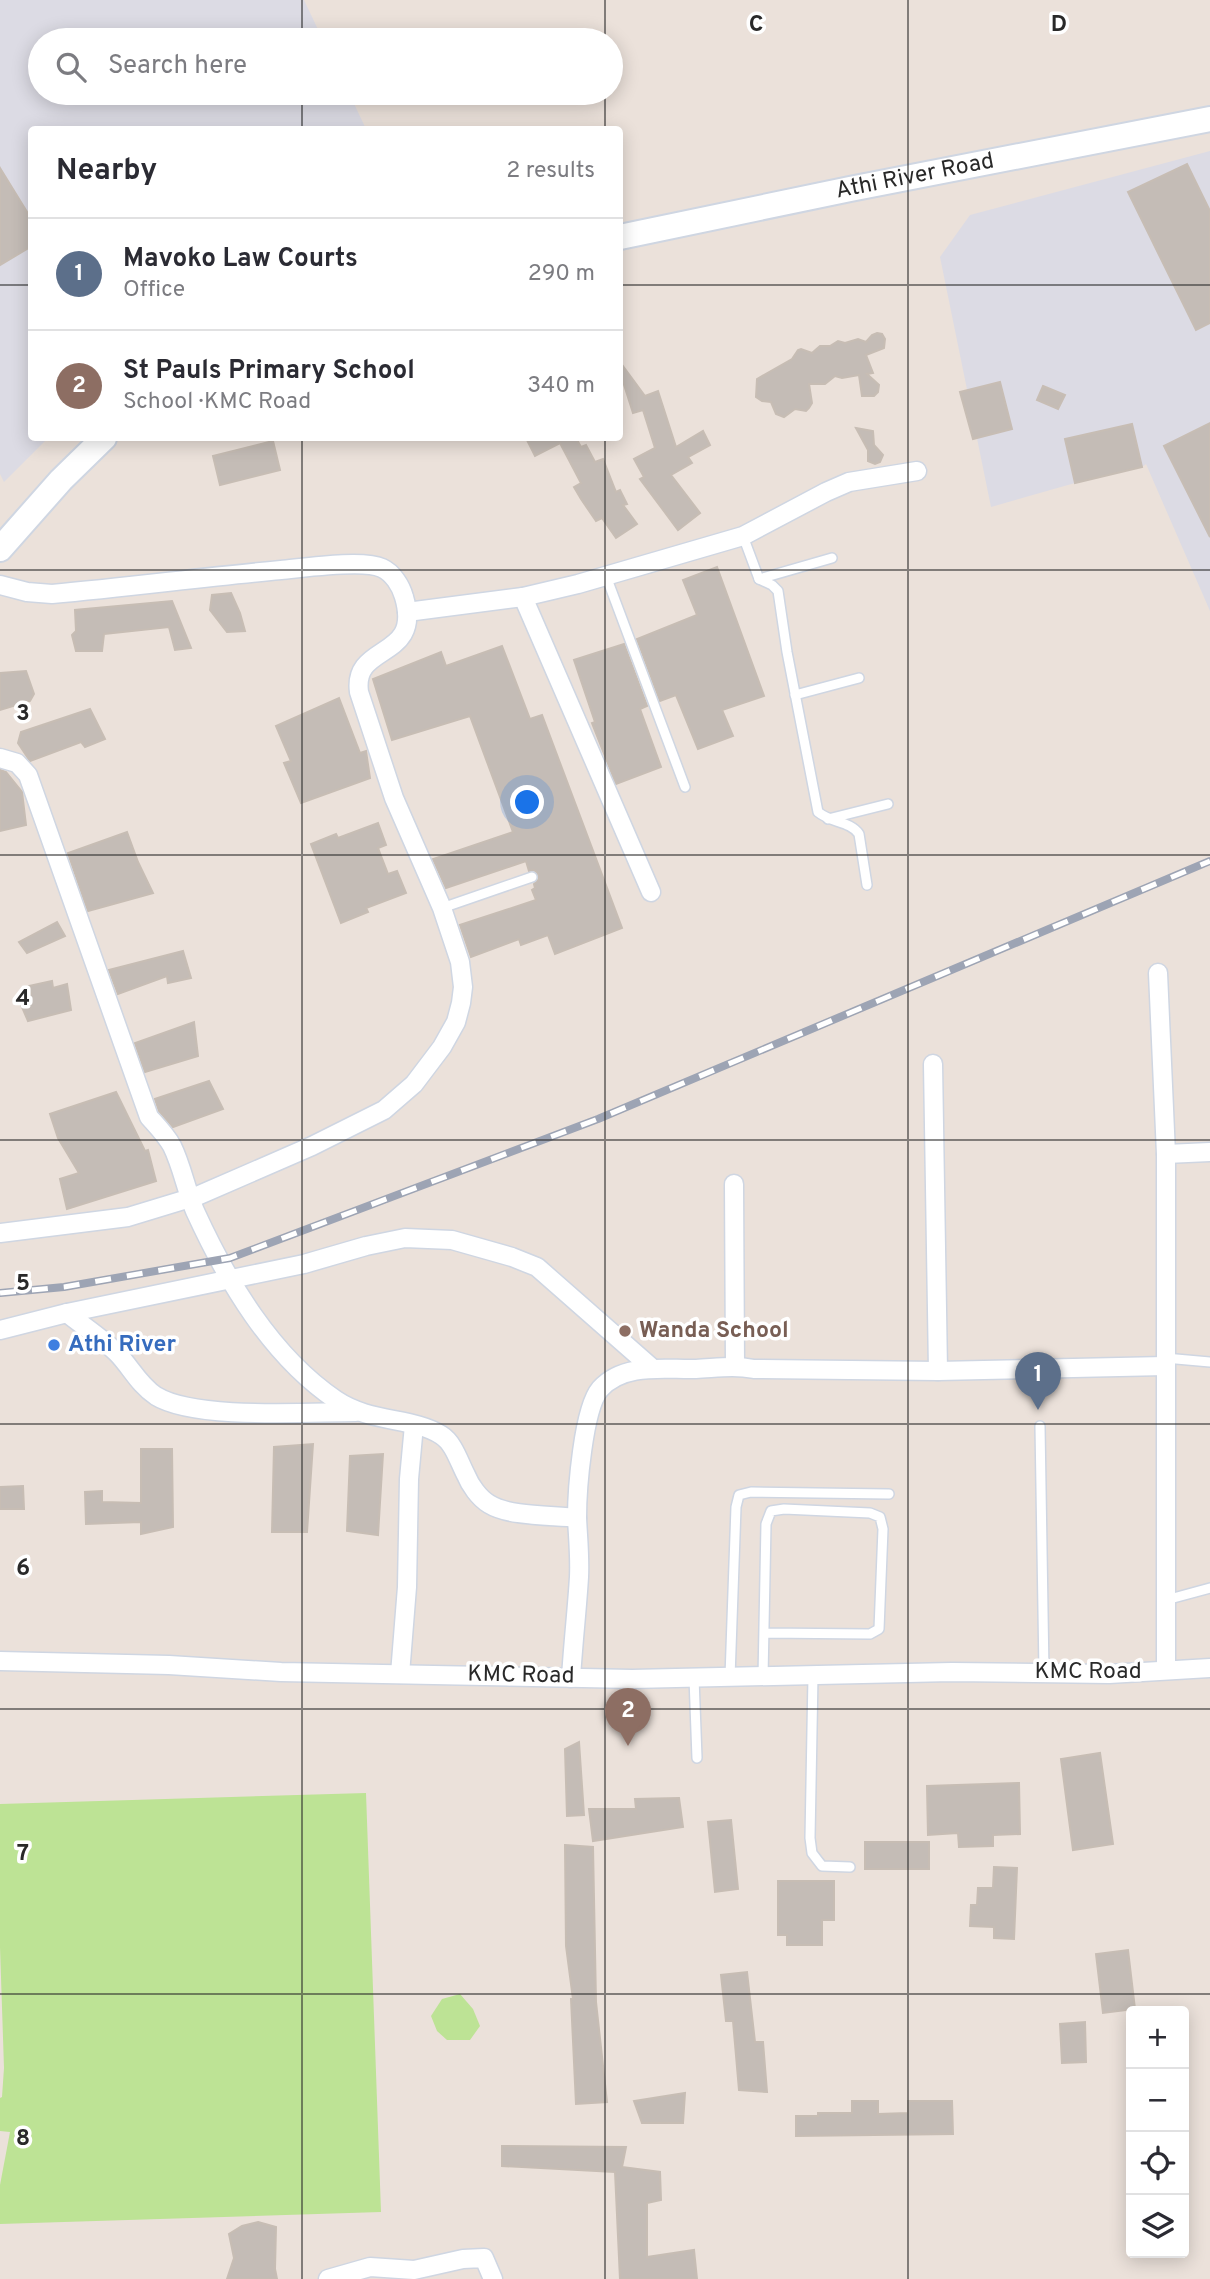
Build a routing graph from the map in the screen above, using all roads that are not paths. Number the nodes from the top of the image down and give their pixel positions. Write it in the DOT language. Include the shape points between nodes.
graph roads {
  1 [pos="1210,119"];
  2 [pos="623,236"];
  3 [pos="101,441"];
  4 [pos="917,471"];
  5 [pos="743,536"];
  6 [pos="0,549"];
  7 [pos="832,558"];
  8 [pos="606,576"];
  9 [pos="759,579"];
  10 [pos="0,585"];
  11 [pos="523,597"];
  12 [pos="407,612"];
  13 [pos="859,678"];
  14 [pos="795,695"];
  15 [pos="0,758"];
  16 [pos="685,787"];
  17 [pos="888,804"];
  18 [pos="827,819"];
  19 [pos="532,877"];
  20 [pos="867,885"];
  21 [pos="651,892"];
  22 [pos="442,908"];
  23 [pos="1158,974"];
  24 [pos="933,1064"];
  25 [pos="1210,1152"];
  26 [pos="1166,1154"];
  27 [pos="734,1184"];
  28 [pos="190,1199"];
  29 [pos="0,1233"];
  30 [pos="232,1280"];
  31 [pos="67,1313"];
  32 [pos="0,1330"];
  33 [pos="1165,1362"];
  34 [pos="1210,1362"];
  35 [pos="735,1365"];
  36 [pos="652,1368"];
  37 [pos="938,1371"];
  38 [pos="358,1412"];
  39 [pos="414,1426"];
  40 [pos="1040,1426"];
  41 [pos="889,1494"];
  42 [pos="577,1518"];
  43 [pos="1210,1588"];
  44 [pos="1166,1600"];
  45 [pos="765,1633"];
  46 [pos="0,1661"];
  47 [pos="1210,1668"];
  48 [pos="1166,1671"];
  49 [pos="1044,1672"];
  50 [pos="400,1674"];
  51 [pos="813,1676"];
  52 [pos="730,1677"];
  53 [pos="763,1677"];
  54 [pos="570,1678"];
  55 [pos="694,1678"];
  56 [pos="697,1758"];
  57 [pos="850,1867"];
  58 [pos="328,2279"];
  59 [pos="493,2279"];
  1 -- 2 [label="main road, Athi River Road"];
  3 -- 6 [label="main road"];
  4 -- 5 [label="street" via="849,482"];
  5 -- 8 [label="street"];
  5 -- 9 [label="lane"];
  7 -- 9 [label="lane"];
  8 -- 11 [label="street"];
  8 -- 16 [label="lane"];
  9 -- 14 [label="lane" via="778,591"];
  10 -- 12 [label="street" via="52,594 371,565 382,568 399,584"];
  11 -- 12 [label="street"];
  11 -- 21 [label="street"];
  12 -- 22 [label="street" via="404,634 368,660 358,681 394,798"];
  13 -- 14 [label="lane"];
  14 -- 18 [label="lane" via="818,811"];
  15 -- 28 [label="street" via="17,762 28,775 149,1117 172,1147"];
  17 -- 18 [label="lane"];
  18 -- 20 [label="lane" via="854,827 859,834"];
  19 -- 22 [label="lane"];
  22 -- 28 [label="street" via="460,962 461,1003 442,1047 414,1084 384,1110 356,1125"];
  23 -- 26 [label="street"];
  24 -- 37 [label="street"];
  25 -- 26 [label="street"];
  26 -- 33 [label="street"];
  27 -- 35 [label="street"];
  28 -- 29 [label="street" via="128,1217"];
  28 -- 30 [label="street"];
  30 -- 31 [label="street"];
  30 -- 36 [label="street" via="405,1238 452,1240 537,1267"];
  30 -- 38 [label="street" via="258,1321 303,1375"];
  31 -- 32 [label="street"];
  31 -- 38 [label="street" via="117,1353 154,1395 171,1404 264,1413"];
  33 -- 34 [label="lane"];
  33 -- 37 [label="street"];
  33 -- 44 [label="street"];
  35 -- 36 [label="street"];
  35 -- 37 [label="street"];
  36 -- 42 [label="street" via="618,1377 594,1399 585,1433"];
  38 -- 39 [label="street"];
  39 -- 42 [label="street" via="443,1436 472,1488 488,1504"];
  39 -- 50 [label="street"];
  40 -- 49 [label="lane"];
  41 -- 52 [label="lane" via="739,1495"];
  42 -- 54 [label="street" via="579,1575"];
  43 -- 44 [label="lane"];
  44 -- 48 [label="street"];
  45 -- 45 [label="lane" via="870,1634 879,1629 880,1517 771,1511 766,1524"];
  45 -- 53 [label="lane"];
  46 -- 50 [label="street, KMC Road"];
  47 -- 48 [label="street, KMC Road"];
  48 -- 49 [label="street, KMC Road"];
  49 -- 51 [label="street, KMC Road"];
  50 -- 54 [label="street, KMC Road"];
  51 -- 53 [label="street, KMC Road"];
  51 -- 57 [label="lane" via="810,1838 822,1866"];
  52 -- 53 [label="street, KMC Road"];
  52 -- 55 [label="street, KMC Road"];
  54 -- 55 [label="street, KMC Road"];
  55 -- 56 [label="lane"];
  58 -- 59 [label="street" via="370,2267 414,2270 484,2258"];
}
